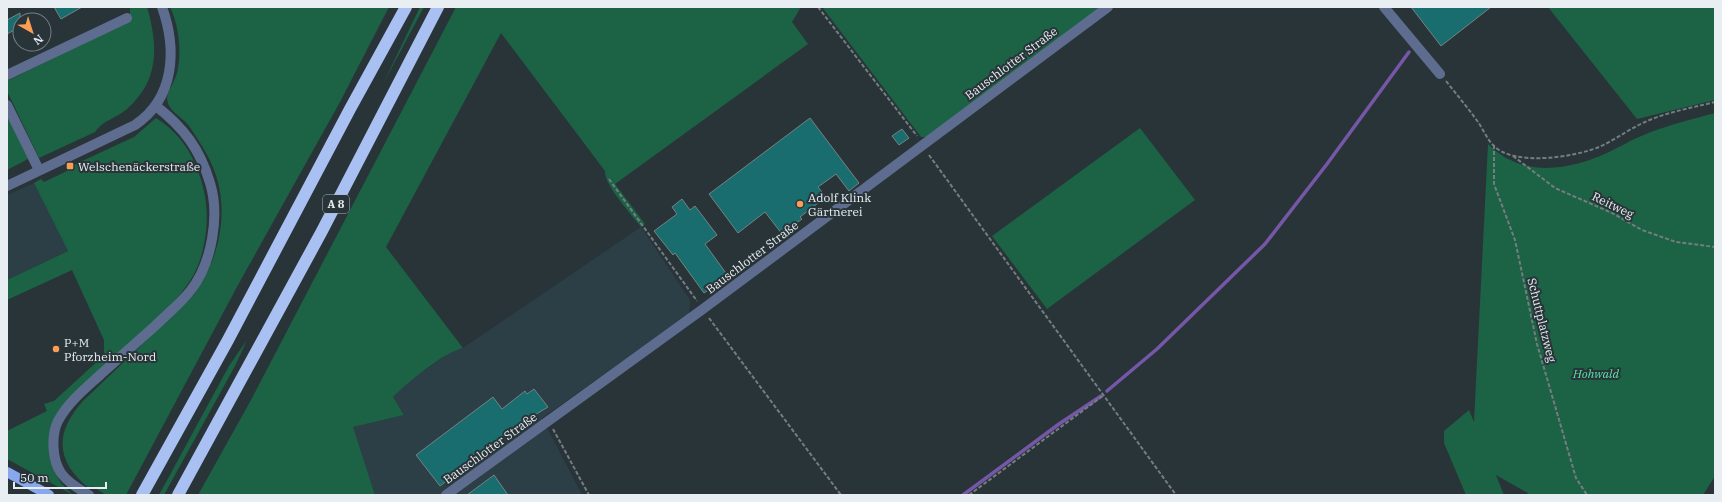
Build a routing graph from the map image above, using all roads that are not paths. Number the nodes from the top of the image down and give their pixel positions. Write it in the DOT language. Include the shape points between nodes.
graph roads {
  1 [pos="162,7"];
  2 [pos="406,7"];
  3 [pos="438,7"];
  4 [pos="1108,7"];
  5 [pos="1384,7"];
  6 [pos="127,18"];
  7 [pos="1440,74"];
  8 [pos="7,75"];
  9 [pos="7,105"];
  10 [pos="156,106"];
  11 [pos="39,170"];
  12 [pos="7,186"];
  13 [pos="7,472"];
  14 [pos="49,495"];
  15 [pos="89,495"];
  16 [pos="142,495"];
  17 [pos="178,495"];
  18 [pos="446,495"];
  1 -- 10 [label="street" via="169,30 172,56 169,76"];
  2 -- 16 [label="highway, A 8"];
  3 -- 17 [label="highway, A 8" via="322,231"];
  4 -- 18 [label="street, Bauschlotter Straße" via="703,309"];
  5 -- 7 [label="street"];
  6 -- 8 [label="street"];
  9 -- 11 [label="street"];
  10 -- 11 [label="street" via="135,125"];
  10 -- 15 [label="street" via="183,130 204,164 214,200 213,233 208,255 191,290 81,392 58,422 54,437 57,466 70,483"];
  11 -- 12 [label="street"];
  13 -- 14 [label="main road"];
}
